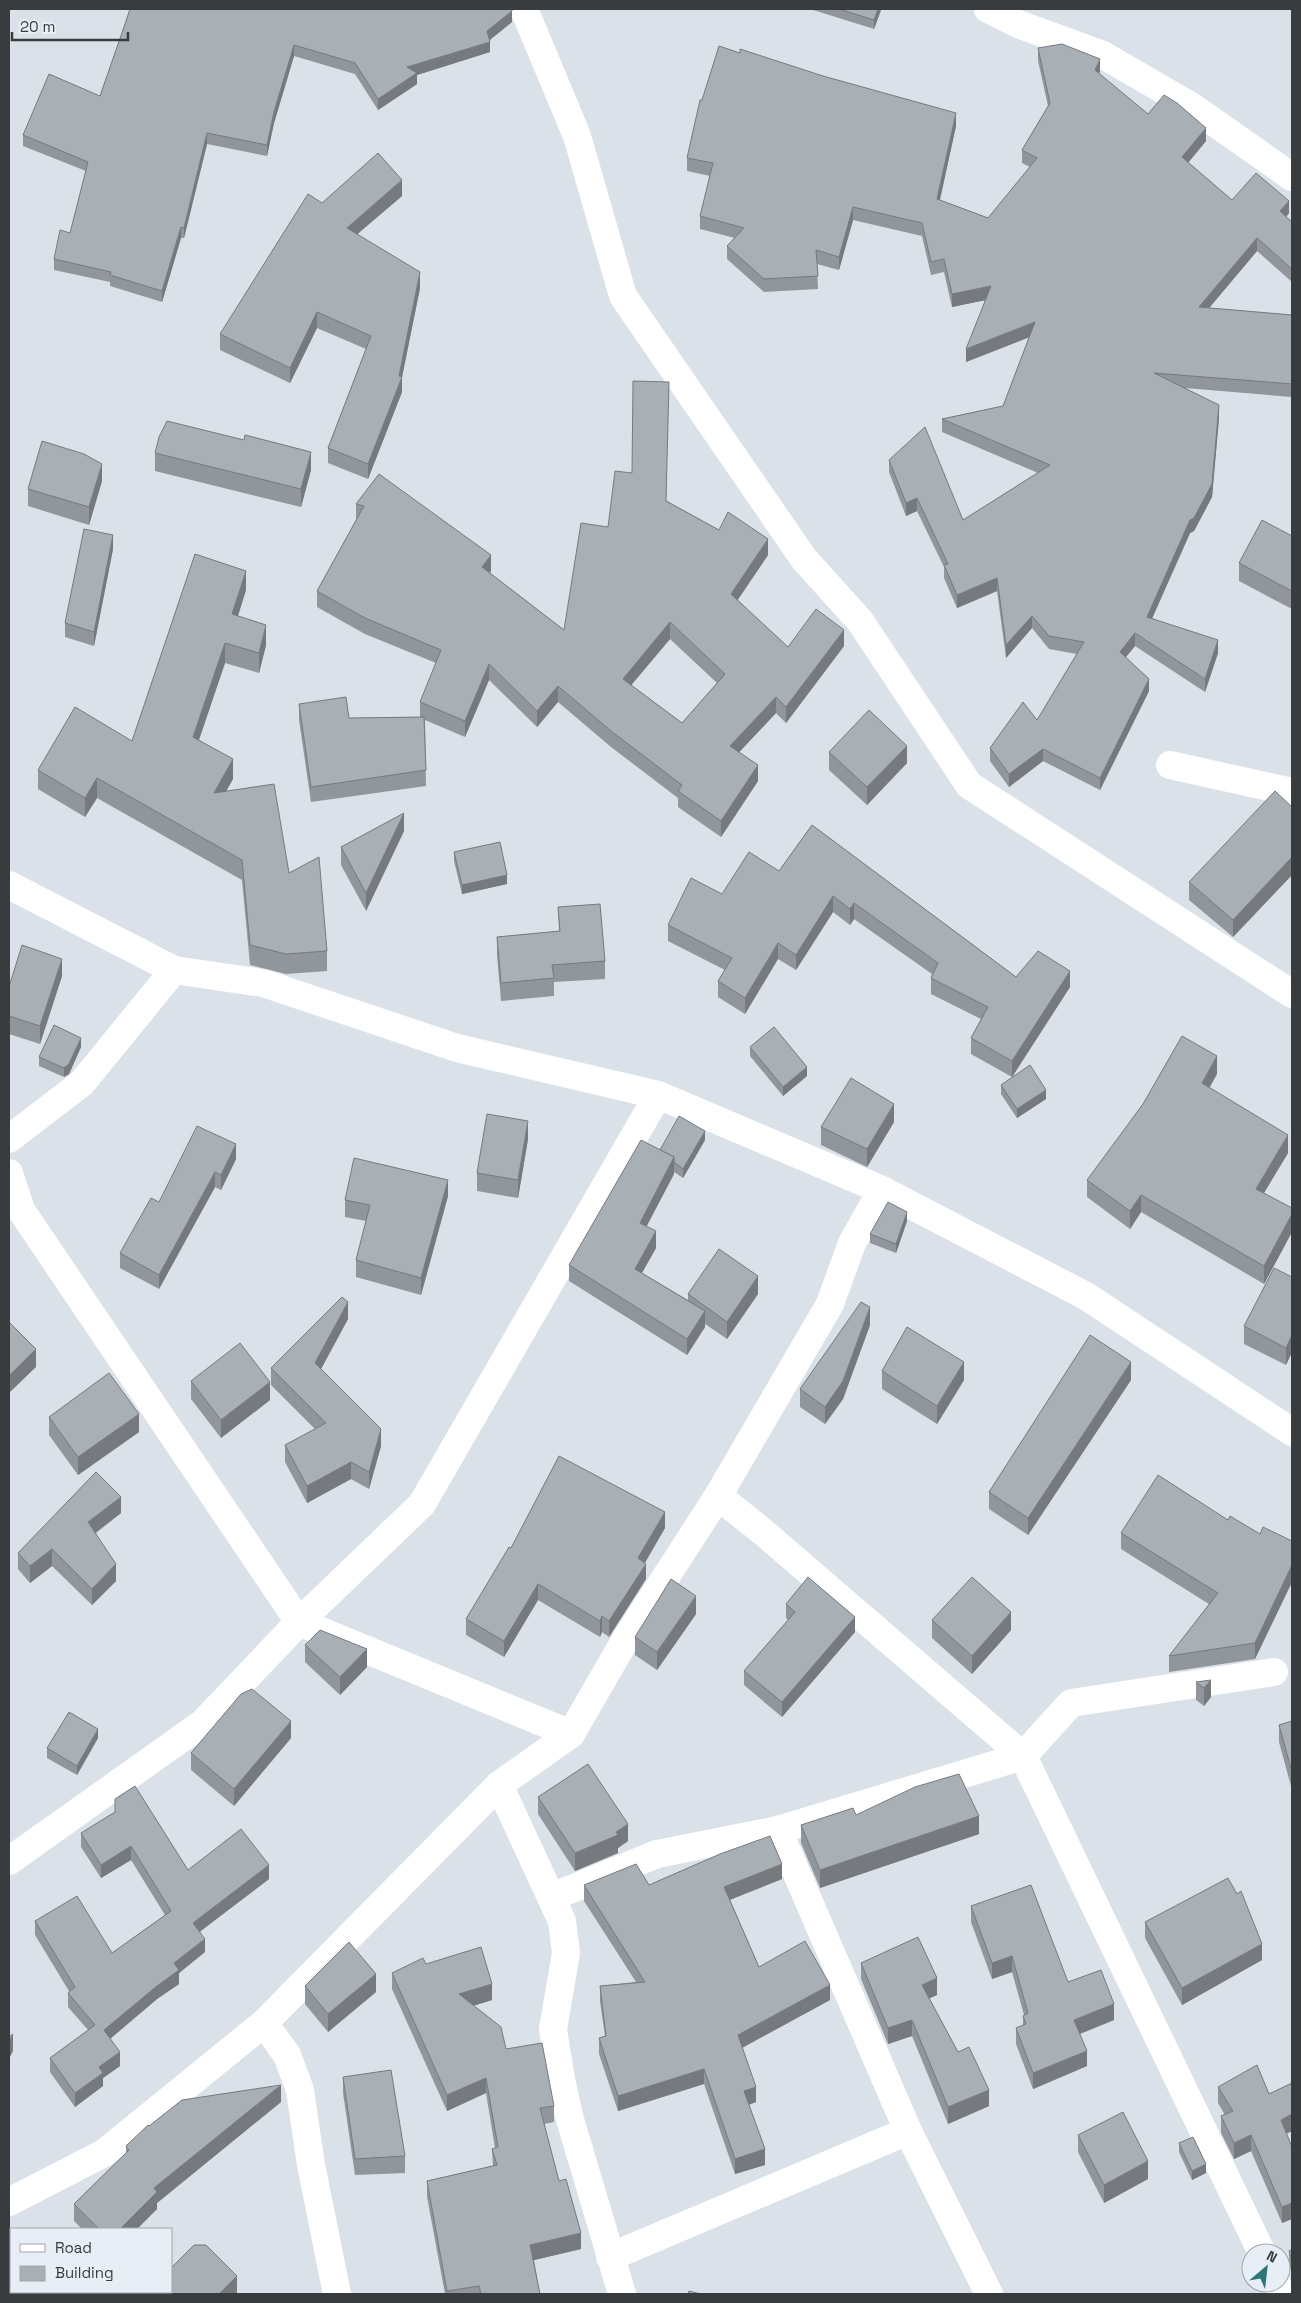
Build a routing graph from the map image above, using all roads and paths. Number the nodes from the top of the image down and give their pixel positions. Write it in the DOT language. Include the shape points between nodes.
graph roads {
  1 [pos="524,9"];
  2 [pos="988,9"];
  3 [pos="1292,177"];
  4 [pos="1170,765"];
  5 [pos="1292,792"];
  6 [pos="9,886"];
  7 [pos="174,970"];
  8 [pos="1292,994"];
  9 [pos="658,1095"];
  10 [pos="9,1139"];
  11 [pos="9,1173"];
  12 [pos="882,1190"];
  13 [pos="1292,1432"];
  14 [pos="718,1496"];
  15 [pos="299,1622"];
  16 [pos="1274,1672"];
  17 [pos="570,1734"];
  18 [pos="1023,1756"];
  19 [pos="499,1785"];
  20 [pos="778,1830"];
  21 [pos="9,1861"];
  22 [pos="552,1898"];
  23 [pos="264,2023"];
  24 [pos="908,2131"];
  25 [pos="9,2202"];
  26 [pos="1257,2243"];
  27 [pos="610,2257"];
  28 [pos="337,2294"];
  29 [pos="622,2294"];
  30 [pos="989,2294"];
  1 -- 8 [label="street" via="577,136 624,296 804,558 860,621 969,785"];
  2 -- 3 [label="street" via="1018,24 1103,55 1191,106"];
  4 -- 5 [label="street"];
  6 -- 7 [label="street"];
  7 -- 9 [label="street" via="263,982 457,1048"];
  7 -- 10 [label="street" via="82,1083"];
  9 -- 12 [label="street"];
  9 -- 15 [label="street" via="422,1504"];
  11 -- 15 [label="street" via="21,1210"];
  12 -- 13 [label="street" via="1086,1296"];
  12 -- 14 [label="street" via="852,1243 830,1304"];
  14 -- 17 [label="street"];
  14 -- 18 [label="street"];
  15 -- 17 [label="street"];
  15 -- 21 [label="street" via="203,1723"];
  16 -- 18 [label="street" via="1071,1703"];
  17 -- 19 [label="street"];
  18 -- 20 [label="street"];
  18 -- 26 [label="street"];
  19 -- 22 [label="street"];
  19 -- 23 [label="street"];
  20 -- 22 [label="street" via="657,1854"];
  20 -- 24 [label="street"];
  22 -- 27 [label="street" via="562,1920 566,1953 553,2029 569,2116"];
  23 -- 25 [label="street" via="104,2154"];
  23 -- 28 [label="street" via="287,2055 300,2090 311,2165"];
  24 -- 27 [label="street"];
  24 -- 30 [label="street"];
  27 -- 29 [label="street"];
}
